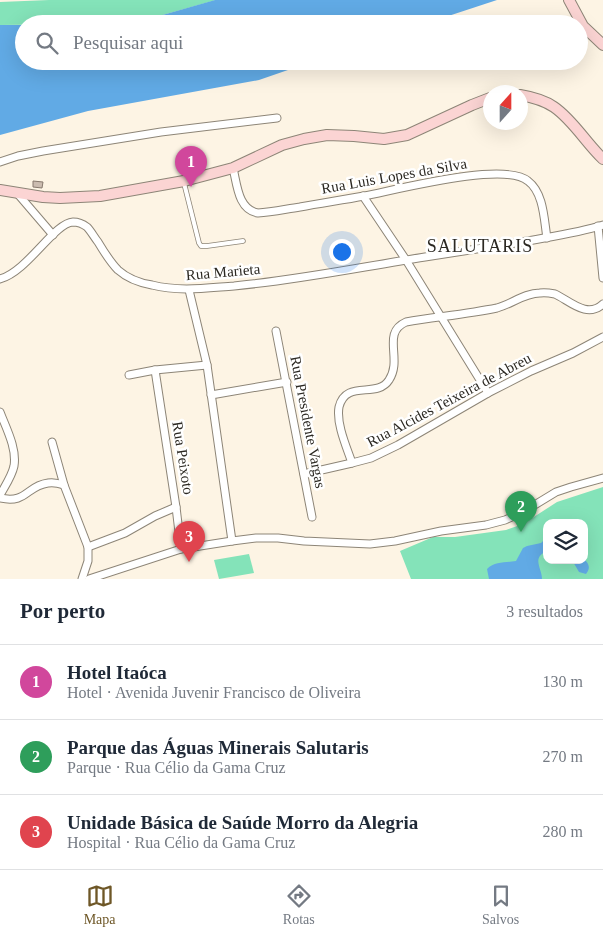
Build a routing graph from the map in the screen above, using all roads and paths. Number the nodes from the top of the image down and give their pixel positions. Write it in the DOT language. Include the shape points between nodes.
graph roads {
  1 [pos="569,0"];
  2 [pos="577,15"];
  3 [pos="588,31"];
  4 [pos="603,45"];
  5 [pos="528,96"];
  6 [pos="483,101"];
  7 [pos="277,118"];
  8 [pos="603,159"];
  9 [pos="0,162"];
  10 [pos="233,168"];
  11 [pos="184,181"];
  12 [pos="0,190"];
  13 [pos="17,193"];
  14 [pos="363,196"];
  15 [pos="600,226"];
  16 [pos="53,235"];
  17 [pos="547,238"];
  18 [pos="243,241"];
  19 [pos="406,260"];
  20 [pos="603,278"];
  21 [pos="0,279"];
  22 [pos="189,290"];
  23 [pos="603,304"];
  24 [pos="440,316"];
  25 [pos="276,331"];
  26 [pos="603,337"];
  27 [pos="207,365"];
  28 [pos="155,370"];
  29 [pos="129,375"];
  30 [pos="286,382"];
  31 [pos="488,393"];
  32 [pos="211,395"];
  33 [pos="0,412"];
  34 [pos="52,442"];
  35 [pos="352,463"];
  36 [pos="304,474"];
  37 [pos="603,478"];
  38 [pos="64,484"];
  39 [pos="0,497"];
  40 [pos="176,507"];
  41 [pos="312,517"];
  42 [pos="232,541"];
  43 [pos="88,547"];
  44 [pos="180,549"];
  45 [pos="82,579"];
  46 [pos="89,579"];
  1 -- 2 [label="main road"];
  3 -- 4 [label="main road"];
  5 -- 8 [label="main road" via="554,107"];
  6 -- 10 [label="main road" via="396,138 327,135 304,139 282,145"];
  7 -- 9 [label="street" via="161,132 44,151"];
  10 -- 11 [label="main road"];
  10 -- 14 [label="street, Rua Luis Lopes da Silva" via="241,200 255,213"];
  11 -- 13 [label="main road" via="80,197"];
  11 -- 18 [label="lane" via="199,244 207,246"];
  12 -- 13 [label="main road"];
  13 -- 16 [label="street"];
  14 -- 17 [label="street, Rua Luis Lopes da Silva" via="452,178 513,174 528,181 537,192"];
  14 -- 19 [label="street"];
  15 -- 17 [label="street, Rua Marieta"];
  15 -- 20 [label="street"];
  16 -- 21 [label="street, Rua Marieta" via="18,270"];
  16 -- 22 [label="street, Rua Marieta" via="65,224 79,223 86,226 116,268 125,275 151,285"];
  17 -- 19 [label="street, Rua Marieta"];
  19 -- 22 [label="street, Rua Marieta" via="255,284"];
  19 -- 24 [label="street"];
  22 -- 27 [label="street"];
  23 -- 24 [label="street" via="590,310 555,294 538,292 500,307"];
  24 -- 31 [label="street"];
  24 -- 35 [label="street" via="400,325 393,338 394,366 389,381 384,387 357,390 343,399 339,418"];
  25 -- 30 [label="street, Rua Presidente Vargas"];
  26 -- 31 [label="street, Rua Alcides Teixeira de Abreu"];
  27 -- 28 [label="street"];
  27 -- 32 [label="street"];
  28 -- 29 [label="street"];
  28 -- 40 [label="street, Rua Peixoto"];
  30 -- 32 [label="street"];
  30 -- 36 [label="street, Rua Presidente Vargas"];
  31 -- 35 [label="street, Rua Alcides Teixeira de Abreu" via="398,445 372,458"];
  32 -- 42 [label="street"];
  33 -- 39 [label="street" via="13,448 14,468"];
  34 -- 38 [label="street"];
  35 -- 36 [label="street, Rua Alcides Teixeira de Abreu"];
  36 -- 41 [label="street, Rua Presidente Vargas"];
  37 -- 42 [label="street" via="556,492 505,520 395,541 370,544 256,538"];
  38 -- 39 [label="street" via="41,485 15,499"];
  38 -- 43 [label="street"];
  40 -- 43 [label="street"];
  40 -- 44 [label="street, Rua Peixoto"];
  42 -- 44 [label="street"];
  43 -- 45 [label="street" via="88,561"];
  44 -- 46 [label="street"];
}
